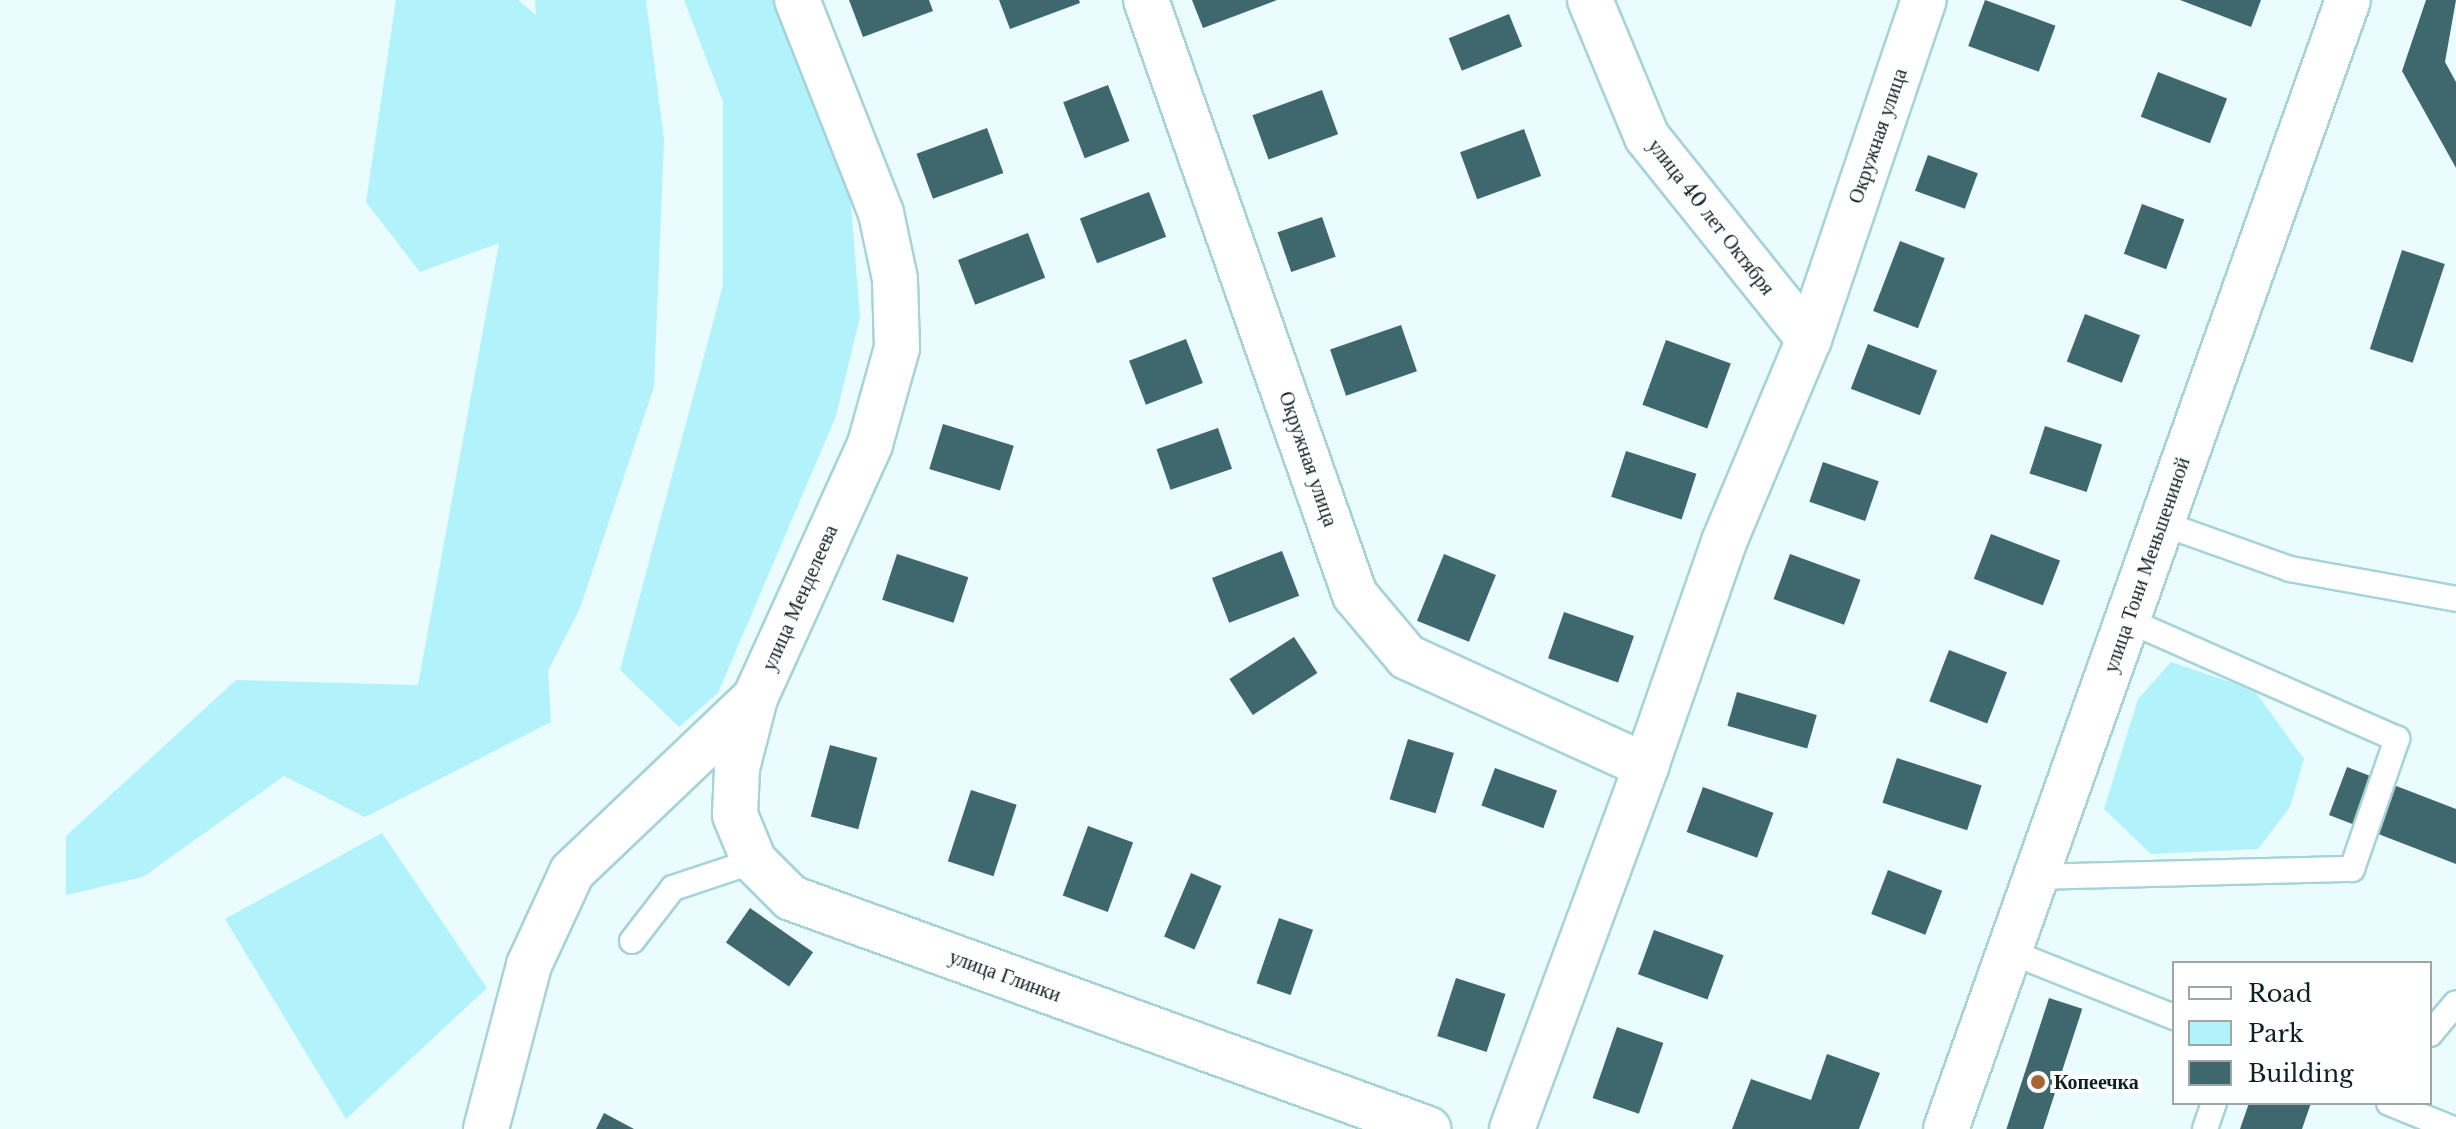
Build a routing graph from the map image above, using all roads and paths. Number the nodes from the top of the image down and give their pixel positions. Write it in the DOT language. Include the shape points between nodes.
graph roads {
  1 [pos="797,0"];
  2 [pos="1146,0"];
  3 [pos="1590,0"];
  4 [pos="1924,0"];
  5 [pos="2348,0"];
  6 [pos="1809,339"];
  7 [pos="2161,523"];
  8 [pos="2456,599"];
  9 [pos="2127,620"];
  10 [pos="755,698"];
  11 [pos="1646,766"];
  12 [pos="754,861"];
  13 [pos="2036,877"];
  14 [pos="632,941"];
  15 [pos="2008,951"];
  16 [pos="2456,1003"];
  17 [pos="2172,1016"];
  18 [pos="2432,1032"];
  19 [pos="2213,1105"];
  20 [pos="2394,1105"];
  21 [pos="486,1129"];
  22 [pos="1428,1129"];
  23 [pos="1512,1129"];
  24 [pos="1946,1129"];
  25 [pos="2205,1129"];
  26 [pos="2453,1129"];
  1 -- 10 [label="street, улица Менделеева" via="881,213 895,279 897,348 870,444"];
  2 -- 11 [label="street, Окружная улица" via="1355,595 1407,657"];
  3 -- 6 [label="street, улица 40 лет Октября" via="1647,137"];
  4 -- 6 [label="street, Окружная улица"];
  5 -- 7 [label="street, улица Тони Меньшениной"];
  6 -- 11 [label="street, Окружная улица" via="1724,542"];
  7 -- 8 [label="lane" via="2290,569"];
  7 -- 9 [label="street, улица Тони Меньшениной"];
  9 -- 13 [label="street, улица Тони Меньшениной"];
  9 -- 13 [label="lane" via="2397,739 2352,869"];
  10 -- 12 [label="street, улица Глинки" via="735,815"];
  10 -- 21 [label="street, улица Менделеева" via="572,872 529,965"];
  11 -- 23 [label="street, Окружная улица"];
  12 -- 14 [label="lane" via="673,888"];
  12 -- 22 [label="street, улица Глинки" via="791,898"];
  13 -- 15 [label="street, улица Тони Меньшениной"];
  15 -- 17 [label="lane"];
  15 -- 24 [label="street, улица Тони Меньшениной"];
  16 -- 18 [label="lane"];
  19 -- 25 [label="lane"];
  20 -- 26 [label="lane"];
}
